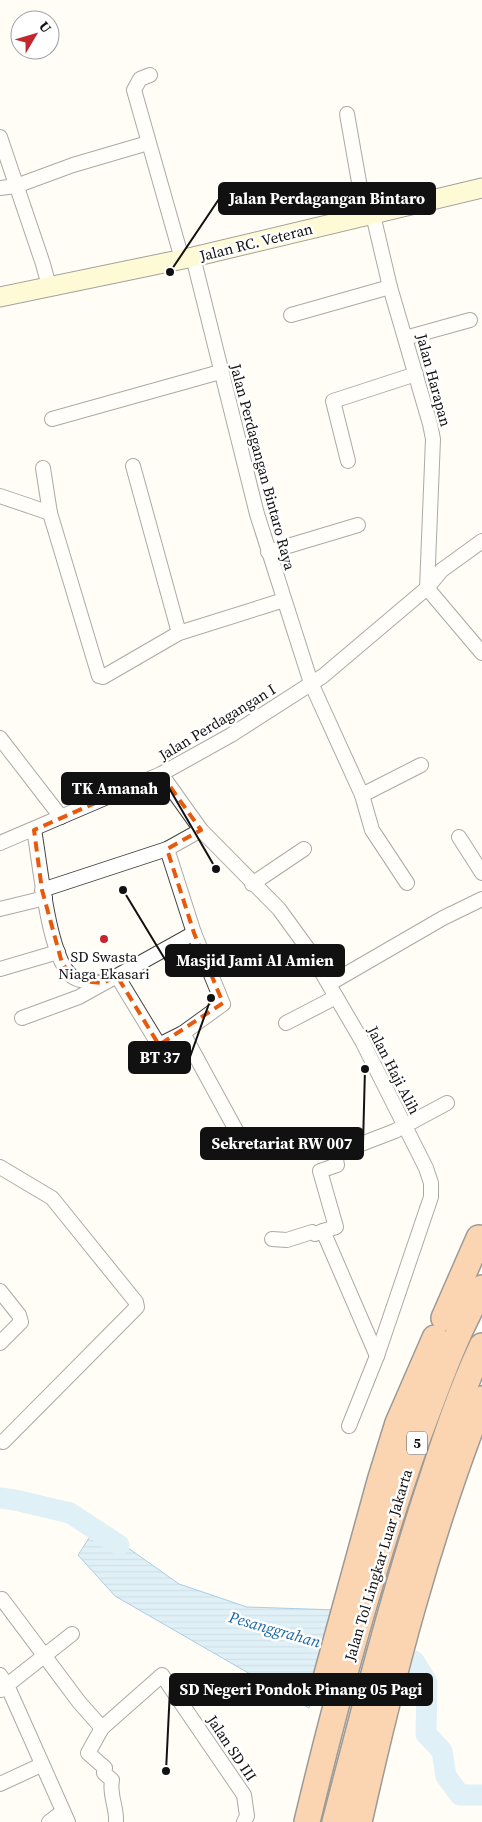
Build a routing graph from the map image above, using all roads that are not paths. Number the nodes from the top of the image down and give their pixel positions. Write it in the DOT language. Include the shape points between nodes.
graph roads {
  1 [pos="150,75"];
  2 [pos="346,114"];
  3 [pos="0,137"];
  4 [pos="148,142"];
  5 [pos="16,186"];
  6 [pos="0,188"];
  7 [pos="482,188"];
  8 [pos="369,215"];
  9 [pos="188,258"];
  10 [pos="48,286"];
  11 [pos="390,287"];
  12 [pos="0,297"];
  13 [pos="291,315"];
  14 [pos="470,320"];
  15 [pos="405,338"];
  16 [pos="220,372"];
  17 [pos="416,374"];
  18 [pos="52,419"];
  19 [pos="348,461"];
  20 [pos="133,466"];
  21 [pos="43,468"];
  22 [pos="0,496"];
  23 [pos="50,512"];
  24 [pos="358,525"];
  25 [pos="482,541"];
  26 [pos="268,552"];
  27 [pos="427,588"];
  28 [pos="284,600"];
  29 [pos="179,633"];
  30 [pos="482,654"];
  31 [pos="311,683"];
  32 [pos="0,738"];
  33 [pos="422,765"];
  34 [pos="162,774"];
  35 [pos="362,796"];
  36 [pos="61,817"];
  37 [pos="34,830"];
  38 [pos="201,830"];
  39 [pos="458,837"];
  40 [pos="0,844"];
  41 [pos="304,848"];
  42 [pos="167,849"];
  43 [pos="482,873"];
  44 [pos="407,883"];
  45 [pos="252,884"];
  46 [pos="44,894"];
  47 [pos="482,899"];
  48 [pos="0,909"];
  49 [pos="194,933"];
  50 [pos="58,952"];
  51 [pos="0,969"];
  52 [pos="118,976"];
  53 [pos="102,983"];
  54 [pos="329,984"];
  55 [pos="336,997"];
  56 [pos="22,1018"];
  57 [pos="286,1023"];
  58 [pos="183,1032"];
  59 [pos="447,1104"];
  60 [pos="405,1126"];
  61 [pos="243,1143"];
  62 [pos="0,1167"];
  63 [pos="323,1231"];
  64 [pos="479,1238"];
  65 [pos="272,1239"];
  66 [pos="482,1288"];
  67 [pos="0,1291"];
  68 [pos="0,1343"];
  69 [pos="482,1346"];
  70 [pos="376,1356"];
  71 [pos="482,1399"];
  72 [pos="349,1426"];
  73 [pos="3,1442"];
  74 [pos="438,1526"];
  75 [pos="414,1532"];
  76 [pos="2,1599"];
  77 [pos="356,1602"];
  78 [pos="400,1613"];
  79 [pos="72,1634"];
  80 [pos="46,1656"];
  81 [pos="2,1684"];
  82 [pos="102,1728"];
  83 [pos="317,1743"];
  84 [pos="364,1753"];
  85 [pos="41,1766"];
  86 [pos="0,1784"];
  87 [pos="65,1817"];
  88 [pos="49,1822"];
  89 [pos="116,1822"];
  90 [pos="244,1822"];
  91 [pos="290,1822"];
  92 [pos="307,1822"];
  93 [pos="336,1822"];
  94 [pos="359,1822"];
  1 -- 4 [label="street, Jalan Perdagangan Bintaro Raya" via="140,79 134,90"];
  2 -- 8 [label="street, Jalan Harapan"];
  3 -- 5 [label="street"];
  4 -- 5 [label="street"];
  4 -- 9 [label="street, Jalan Perdagangan Bintaro Raya"];
  5 -- 6 [label="street"];
  5 -- 10 [label="street"];
  7 -- 8 [label="main road, Jalan RC. Veteran"];
  8 -- 9 [label="main road, Jalan RC. Veteran"];
  8 -- 11 [label="street, Jalan Harapan"];
  9 -- 10 [label="main road, Jalan RC. Veteran"];
  9 -- 16 [label="street, Jalan Perdagangan Bintaro Raya"];
  10 -- 12 [label="main road, Jalan RC. Veteran"];
  11 -- 13 [label="street"];
  11 -- 15 [label="street, Jalan Harapan"];
  14 -- 15 [label="street"];
  15 -- 17 [label="street, Jalan Harapan"];
  16 -- 18 [label="street"];
  16 -- 26 [label="street, Jalan Perdagangan Bintaro Raya"];
  17 -- 19 [label="street" via="333,401"];
  17 -- 27 [label="street, Jalan Harapan" via="433,439"];
  20 -- 29 [label="street"];
  21 -- 23 [label="street"];
  22 -- 23 [label="street"];
  23 -- 29 [label="street" via="98,675 103,677"];
  24 -- 26 [label="street"];
  25 -- 27 [label="street" via="442,570"];
  26 -- 28 [label="street, Jalan Perdagangan Bintaro Raya"];
  27 -- 30 [label="street"];
  27 -- 31 [label="street"];
  28 -- 29 [label="street"];
  28 -- 31 [label="street, Jalan Perdagangan Bintaro Raya"];
  31 -- 34 [label="street, Jalan Perdagangan I" via="231,735"];
  31 -- 35 [label="street, Jalan Perdagangan Bintaro Raya"];
  32 -- 36 [label="street"];
  33 -- 35 [label="street"];
  34 -- 36 [label="street, Jalan Perdagangan I"];
  34 -- 38 [label="street, Jalan Haji Alih"];
  35 -- 44 [label="street, Jalan Perdagangan Bintaro Raya" via="372,830"];
  36 -- 37 [label="street, Jalan Perdagangan I"];
  37 -- 40 [label="street, Jalan Perdagangan I"];
  37 -- 46 [label="street"];
  38 -- 42 [label="street"];
  38 -- 45 [label="street, Jalan Haji Alih"];
  39 -- 43 [label="street"];
  41 -- 45 [label="street"];
  42 -- 46 [label="street"];
  42 -- 49 [label="street"];
  45 -- 54 [label="street, Jalan Haji Alih" via="288,919"];
  46 -- 48 [label="street"];
  46 -- 50 [label="street"];
  47 -- 54 [label="street"];
  49 -- 52 [label="street"];
  49 -- 58 [label="street" via="223,1002 220,1008"];
  50 -- 51 [label="street"];
  50 -- 53 [label="street" via="73,976"];
  52 -- 53 [label="street"];
  52 -- 58 [label="street" via="158,1044"];
  53 -- 56 [label="street" via="74,999"];
  54 -- 55 [label="street, Jalan Haji Alih"];
  55 -- 57 [label="street"];
  55 -- 60 [label="street, Jalan Haji Alih" via="362,1040"];
  58 -- 61 [label="street"];
  59 -- 60 [label="street"];
  60 -- 63 [label="street" via="335,1154 337,1165 320,1171 336,1228"];
  60 -- 70 [label="street, Jalan Haji Alih" via="426,1168 432,1197"];
  62 -- 73 [label="street" via="43,1192 60,1207 137,1305 136,1310"];
  63 -- 65 [label="street" via="286,1240"];
  63 -- 70 [label="street"];
  64 -- 77 [label="highway" via="398,1423"];
  66 -- 77 [label="highway, Jalan Tol Lingkar Luar Jakarta / 5" via="449,1359"];
  67 -- 68 [label="street" via="21,1322"];
  69 -- 75 [label="highway, Jalan Tol Lingkar Luar Jakarta / 5" via="449,1427"];
  70 -- 72 [label="street, Jalan Haji Alih"];
  71 -- 74 [label="highway" via="449,1486"];
  74 -- 75 [label="highway"];
  74 -- 78 [label="highway"];
  75 -- 78 [label="highway, Jalan Tol Lingkar Luar Jakarta / 5"];
  76 -- 80 [label="street"];
  77 -- 83 [label="highway"];
  78 -- 84 [label="highway, Jalan Tol Lingkar Luar Jakarta / 5"];
  79 -- 80 [label="street"];
  80 -- 81 [label="street"];
  80 -- 82 [label="street"];
  81 -- 85 [label="street"];
  82 -- 89 [label="street" via="88,1753 105,1768 104,1773 112,1780"];
  82 -- 90 [label="street, Jalan SD III" via="162,1675 244,1795 247,1816"];
  83 -- 91 [label="highway"];
  83 -- 92 [label="highway"];
  84 -- 93 [label="highway, Jalan Tol Lingkar Luar Jakarta / 5"];
  84 -- 94 [label="highway"];
  85 -- 86 [label="street"];
  85 -- 87 [label="street"];
  87 -- 88 [label="street"];
}
